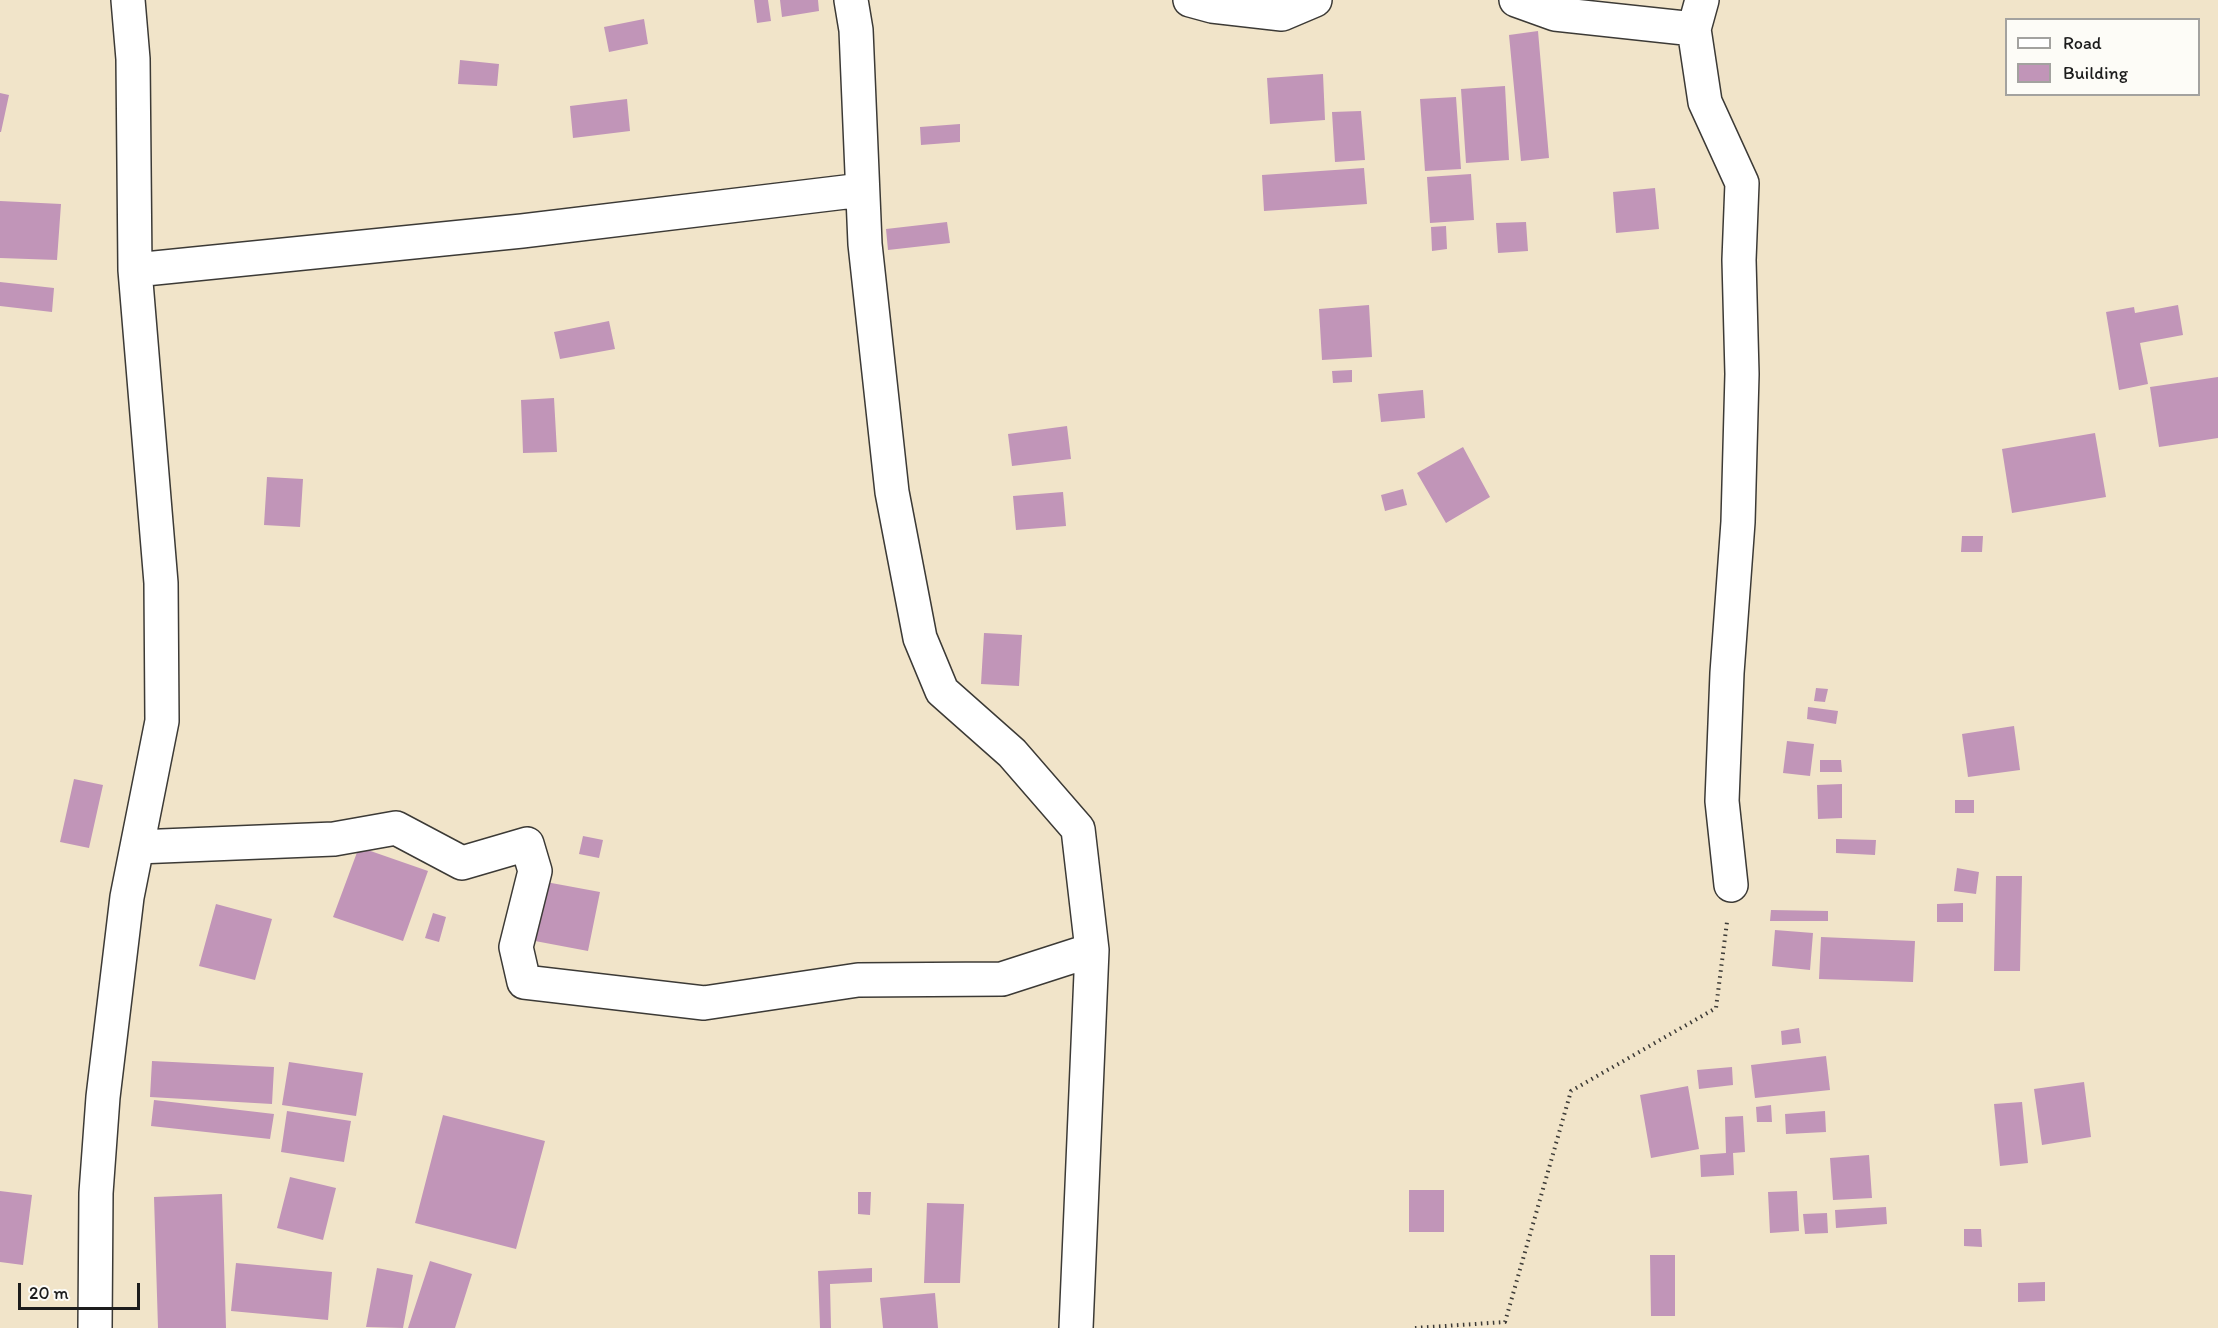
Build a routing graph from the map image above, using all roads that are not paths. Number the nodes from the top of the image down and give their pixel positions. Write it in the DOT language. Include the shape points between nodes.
graph roads {
  1 [pos="128,0"];
  2 [pos="851,0"];
  3 [pos="1190,0"];
  4 [pos="1315,0"];
  5 [pos="1516,0"];
  6 [pos="1699,14"];
  7 [pos="862,190"];
  8 [pos="135,270"];
  9 [pos="137,847"];
  10 [pos="1731,885"];
  11 [pos="1092,950"];
  12 [pos="95,1328"];
  13 [pos="1076,1328"];
  1 -- 8 [label="street" via="133,59"];
  2 -- 7 [label="street" via="856,30"];
  3 -- 4 [label="street" via="1282,14"];
  5 -- 6 [label="street" via="1555,14"];
  6 -- 10 [label="street" via="1705,102 1742,183 1738,522 1722,801"];
  7 -- 8 [label="street" via="522,231"];
  7 -- 11 [label="street" via="892,492 920,638 942,691 1012,753 1078,829"];
  8 -- 9 [label="street" via="161,583 162,710"];
  9 -- 11 [label="street" via="334,839 396,828 462,863 527,844 535,871 516,948 524,982 704,1003 858,980 1002,980"];
  9 -- 12 [label="street" via="127,897 103,1097 96,1192"];
  11 -- 13 [label="street"];
}
